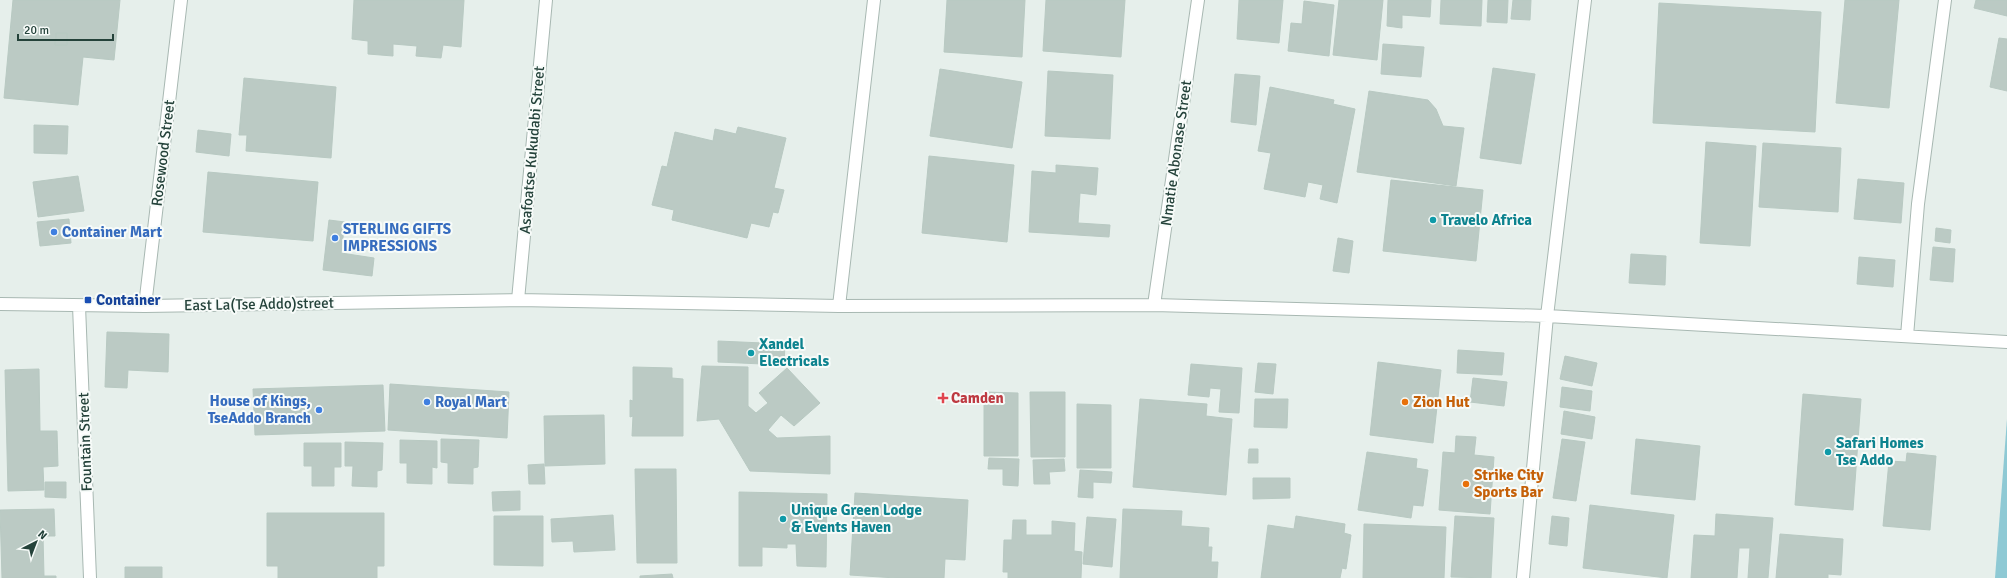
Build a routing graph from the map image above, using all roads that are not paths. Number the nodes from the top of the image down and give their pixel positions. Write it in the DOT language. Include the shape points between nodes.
graph roads {
  1 [pos="181,0"];
  2 [pos="546,0"];
  3 [pos="874,0"];
  4 [pos="1198,0"];
  5 [pos="1585,0"];
  6 [pos="1945,0"];
  7 [pos="518,300"];
  8 [pos="0,304"];
  9 [pos="79,306"];
  10 [pos="146,306"];
  11 [pos="839,306"];
  12 [pos="1154,306"];
  13 [pos="1547,316"];
  14 [pos="1907,336"];
  15 [pos="2007,342"];
  16 [pos="90,578"];
  17 [pos="1523,578"];
  1 -- 10 [label="street, Rosewood Street"];
  2 -- 7 [label="street, Asafoatse Kukudabi Street"];
  3 -- 11 [label="street"];
  4 -- 12 [label="street, Nmatie Abonase Street"];
  5 -- 13 [label="street"];
  6 -- 14 [label="street" via="1918,204"];
  7 -- 10 [label="street, East La(Tse Addo)street"];
  7 -- 11 [label="street, East La(Tse Addo)street"];
  8 -- 9 [label="street, East La(Tse Addo)street"];
  9 -- 10 [label="street, East La(Tse Addo)street"];
  9 -- 16 [label="street, Fountain Street"];
  11 -- 12 [label="street, East La(Tse Addo)street"];
  12 -- 13 [label="street, East La(Tse Addo)street"];
  13 -- 14 [label="street, East La(Tse Addo)street"];
  13 -- 17 [label="street"];
  14 -- 15 [label="street, East La(Tse Addo)street"];
}
